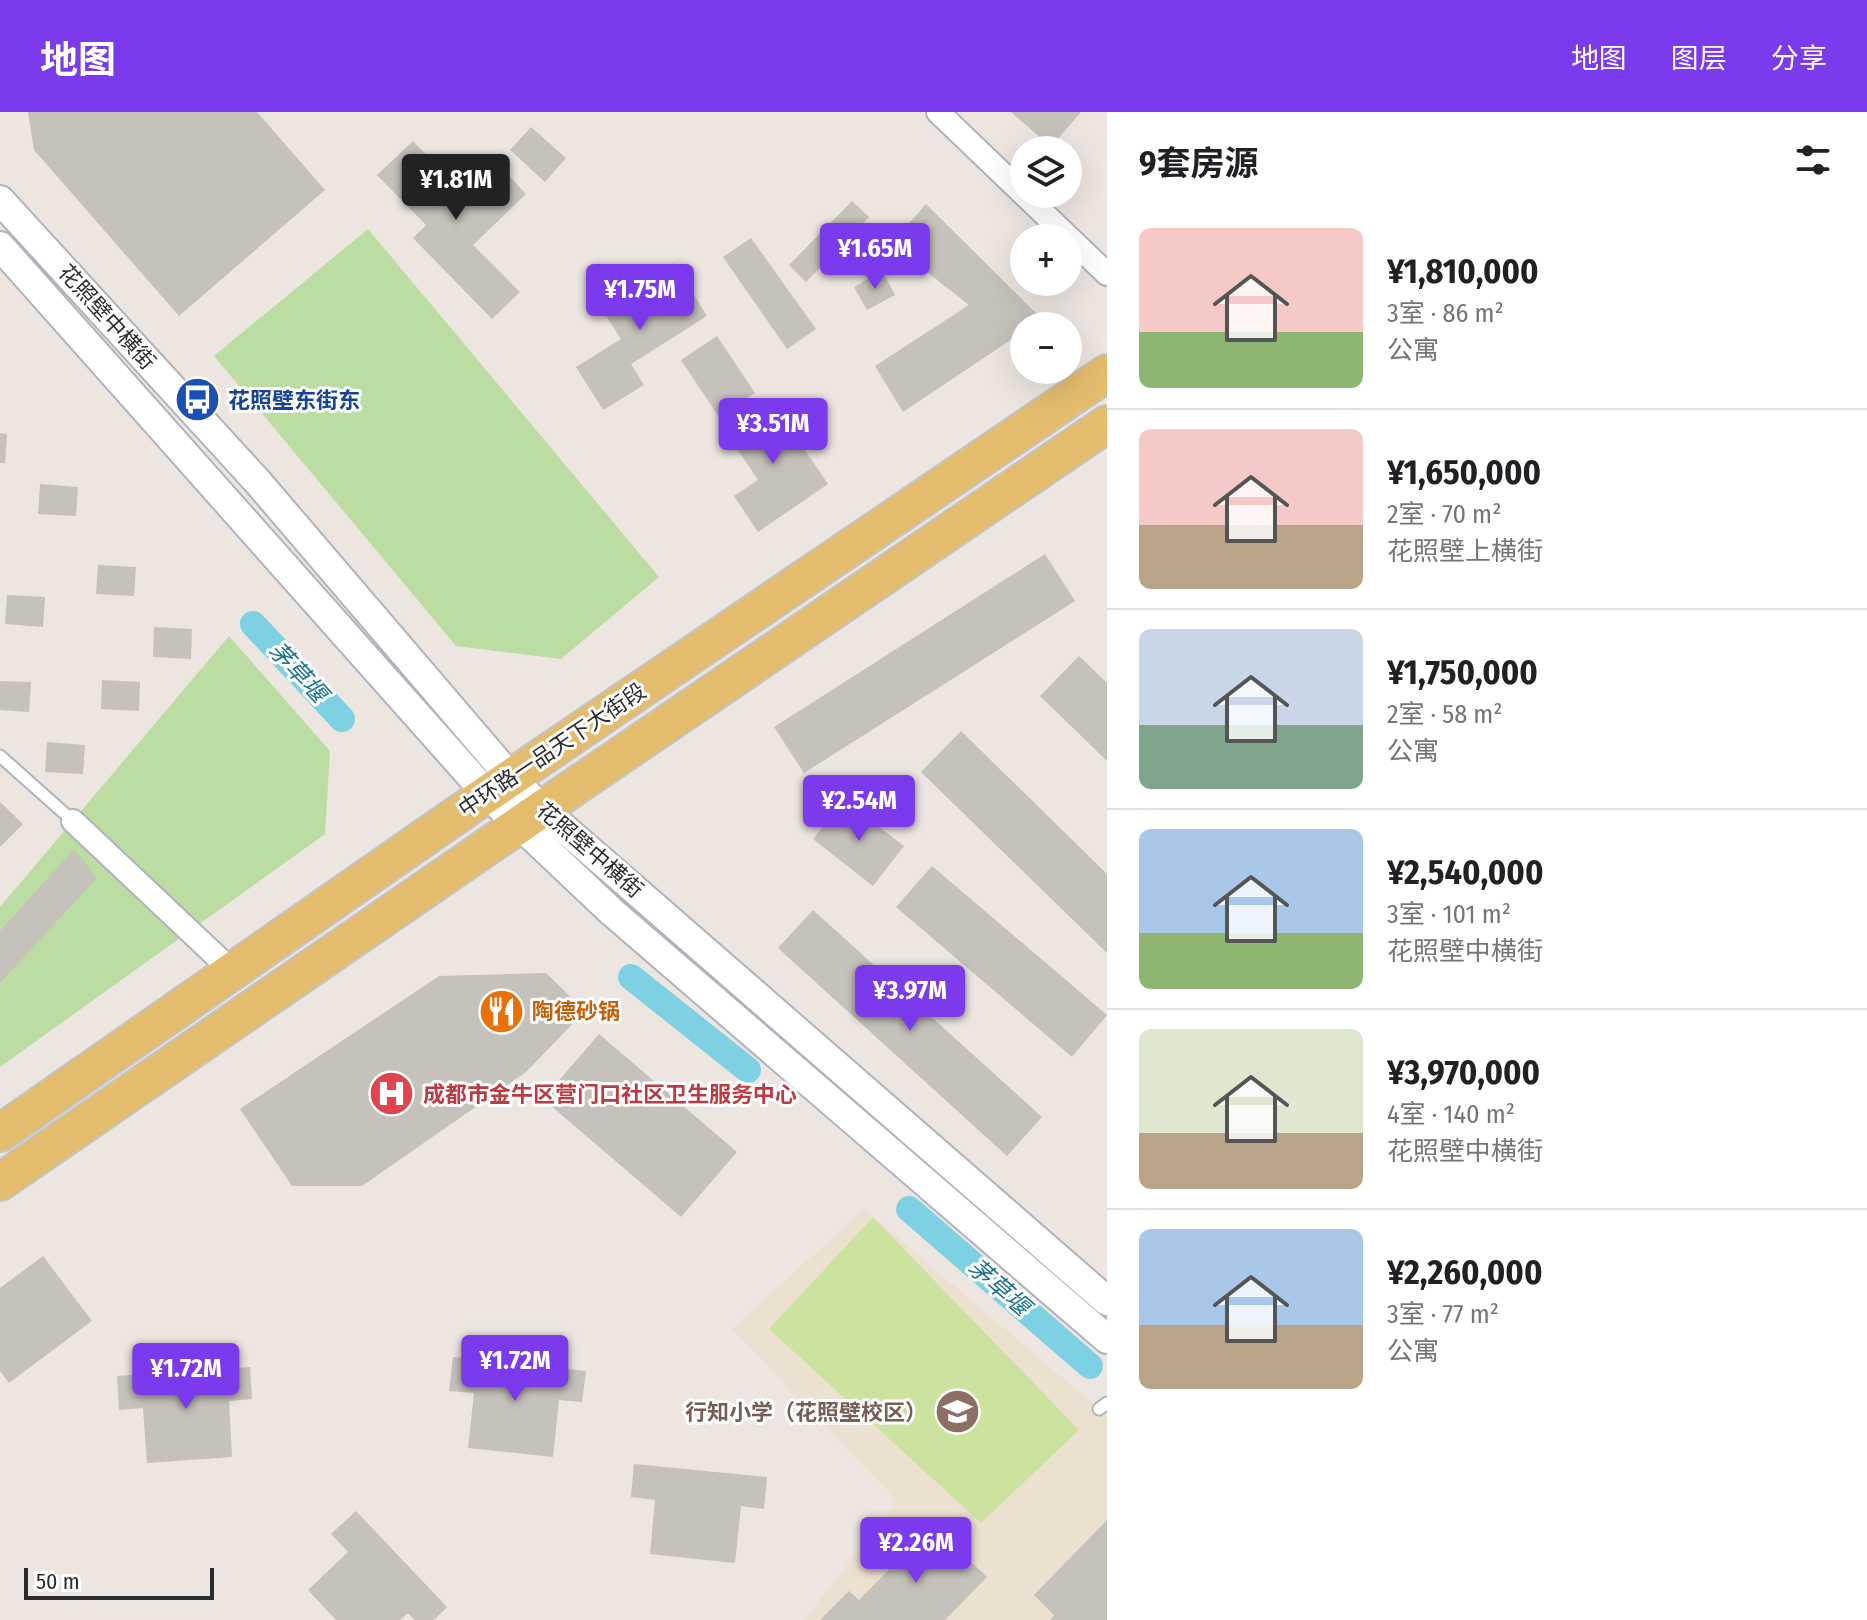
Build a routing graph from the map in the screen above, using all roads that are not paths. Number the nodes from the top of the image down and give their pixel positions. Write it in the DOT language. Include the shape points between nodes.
graph roads {
  1 [pos="938,112"];
  2 [pos="0,200"];
  3 [pos="0,246"];
  4 [pos="1107,274"];
  5 [pos="1107,373"];
  6 [pos="1107,424"];
  7 [pos="0,756"];
  8 [pos="499,786"];
  9 [pos="531,816"];
  10 [pos="73,821"];
  11 [pos="232,971"];
  12 [pos="0,1133"];
  13 [pos="0,1182"];
  14 [pos="1107,1301"];
  15 [pos="1107,1339"];
  1 -- 4 [label="street"];
  2 -- 8 [label="street, 花照壁中横街" via="257,481"];
  3 -- 8 [label="street, 花照壁中横街"];
  5 -- 8 [label="main road, 中环路一品天下大街段"];
  6 -- 9 [label="main road, 中环路一品天下大街段"];
  7 -- 10 [label="lane"];
  8 -- 9 [label="street, 花照壁中横街"];
  8 -- 11 [label="main road, 中环路一品天下大街段"];
  9 -- 13 [label="main road, 中环路一品天下大街段"];
  9 -- 14 [label="street, 花照壁中横街"];
  9 -- 15 [label="street, 花照壁中横街" via="612,912"];
  10 -- 11 [label="street"];
  11 -- 12 [label="main road, 中环路一品天下大街段"];
}
